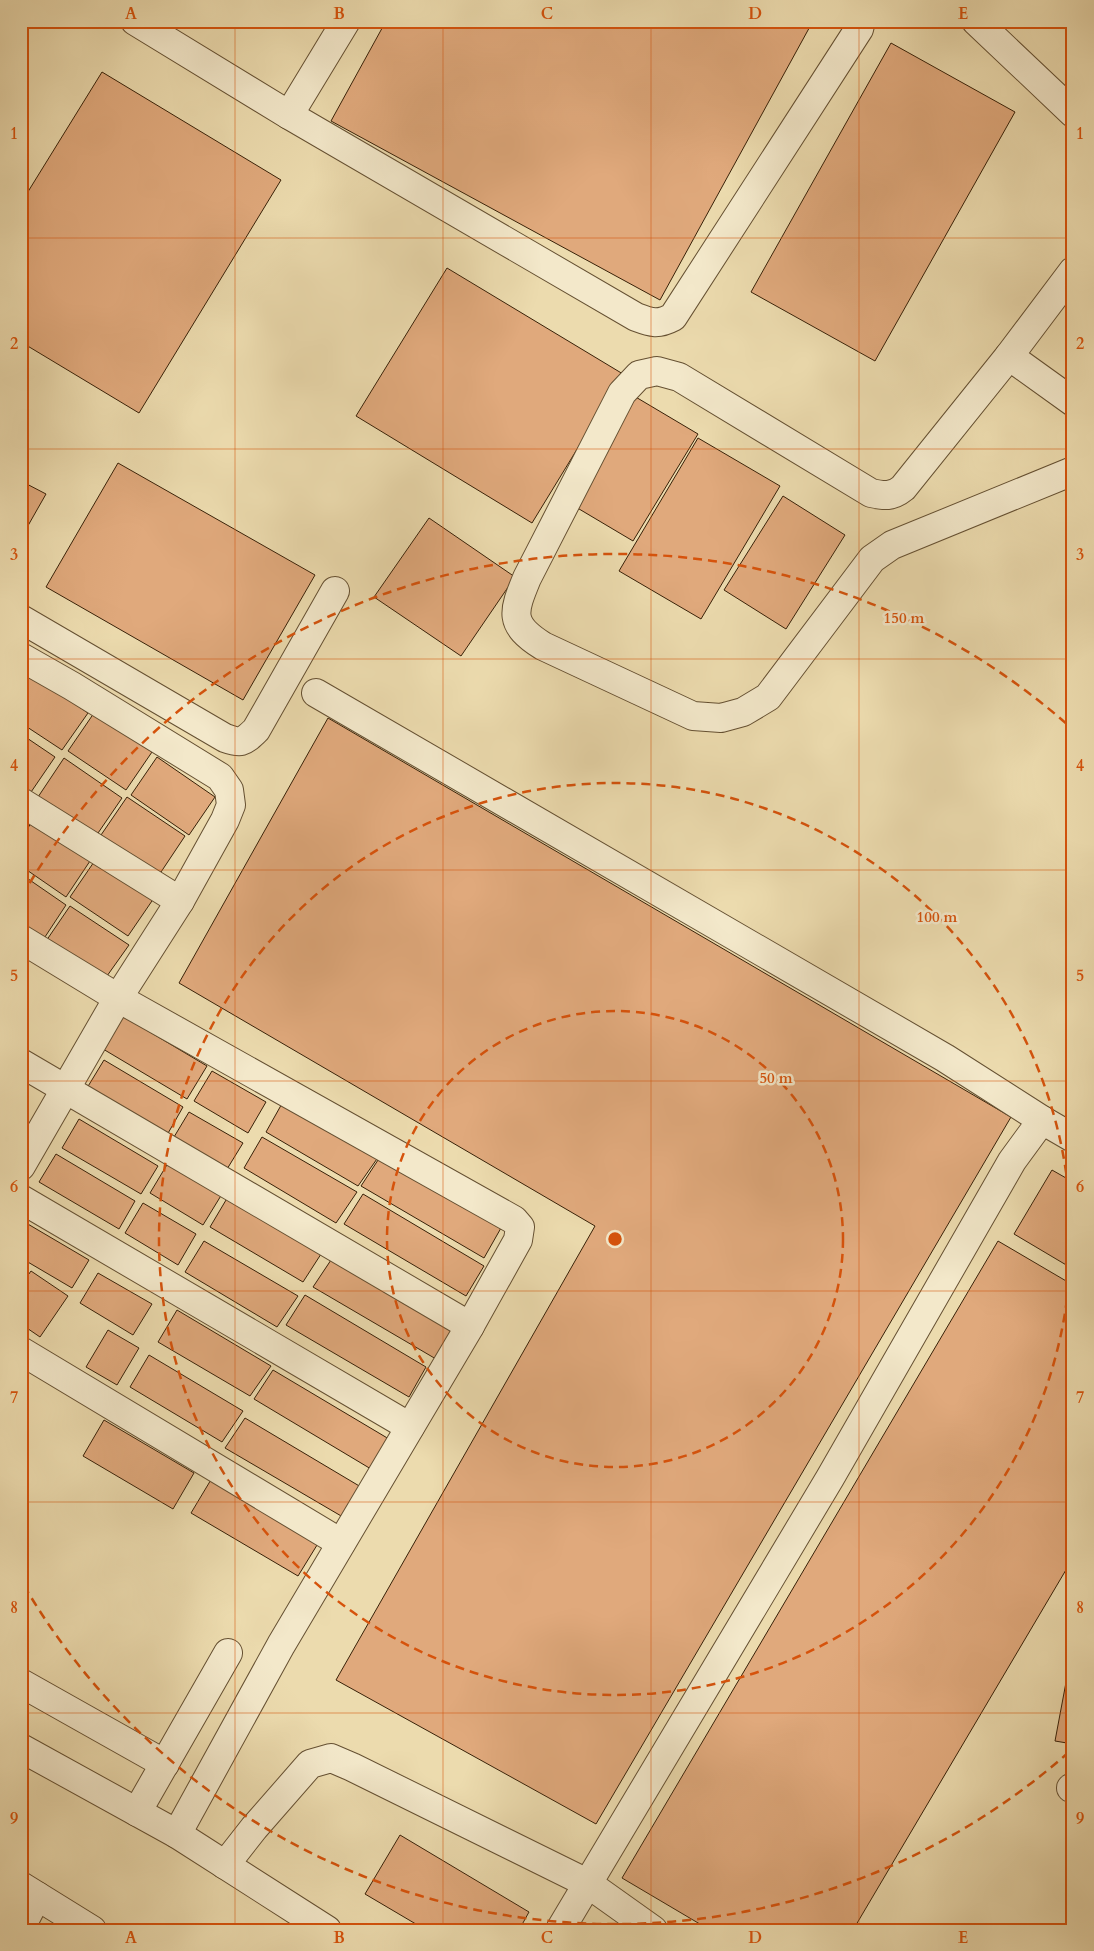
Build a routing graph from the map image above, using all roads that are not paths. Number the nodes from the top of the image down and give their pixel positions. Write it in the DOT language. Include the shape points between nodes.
graph roads {
  1 [pos="135,21"];
  2 [pos="346,21"];
  3 [pos="861,21"];
  4 [pos="976,21"];
  5 [pos="1073,113"];
  6 [pos="289,115"];
  7 [pos="1073,271"];
  8 [pos="1009,356"];
  9 [pos="1073,402"];
  10 [pos="1073,471"];
  11 [pos="335,591"];
  12 [pos="21,619"];
  13 [pos="21,657"];
  14 [pos="316,693"];
  15 [pos="21,802"];
  16 [pos="180,901"];
  17 [pos="21,940"];
  18 [pos="118,998"];
  19 [pos="21,1063"];
  20 [pos="67,1089"];
  21 [pos="1042,1120"];
  22 [pos="1073,1138"];
  23 [pos="21,1166"];
  24 [pos="21,1199"];
  25 [pos="470,1326"];
  26 [pos="21,1351"];
  27 [pos="410,1427"];
  28 [pos="342,1543"];
  29 [pos="228,1653"];
  30 [pos="21,1684"];
  31 [pos="21,1748"];
  32 [pos="165,1764"];
  33 [pos="137,1812"];
  34 [pos="177,1834"];
  35 [pos="225,1864"];
  36 [pos="587,1883"];
  37 [pos="29,1891"];
  38 [pos="21,1927"];
  39 [pos="92,1930"];
  40 [pos="327,1930"];
  41 [pos="560,1930"];
  42 [pos="653,1930"];
  1 -- 6 [label="street"];
  2 -- 6 [label="street"];
  3 -- 6 [label="street" via="859,30 673,317 662,323 636,317"];
  4 -- 5 [label="street"];
  7 -- 8 [label="street"];
  8 -- 9 [label="street"];
  8 -- 10 [label="street" via="904,488 895,495 883,496 871,493 679,377 658,371 639,375 622,393 526,578 516,607 517,623 526,636 552,650 693,716 721,718 743,712 768,696 872,559 881,552"];
  11 -- 12 [label="street" via="256,730 243,742 225,738"];
  13 -- 16 [label="street" via="220,777 229,790 231,805 225,820"];
  14 -- 21 [label="street" via="945,1058"];
  15 -- 16 [label="street"];
  16 -- 18 [label="street"];
  17 -- 18 [label="street"];
  18 -- 20 [label="street"];
  18 -- 25 [label="street" via="514,1220 520,1227 518,1240"];
  19 -- 20 [label="street"];
  20 -- 23 [label="street"];
  20 -- 25 [label="street"];
  21 -- 22 [label="street"];
  21 -- 36 [label="street" via="1012,1161 830,1478"];
  24 -- 27 [label="street"];
  25 -- 27 [label="street"];
  26 -- 28 [label="street"];
  27 -- 28 [label="street"];
  28 -- 34 [label="street" via="281,1645"];
  29 -- 32 [label="street"];
  30 -- 32 [label="street"];
  31 -- 33 [label="street"];
  32 -- 33 [label="street"];
  33 -- 34 [label="street"];
  34 -- 35 [label="street"];
  35 -- 36 [label="street" via="310,1764 331,1758"];
  35 -- 40 [label="street"];
  36 -- 41 [label="street"];
  36 -- 42 [label="street"];
  37 -- 38 [label="street"];
  37 -- 39 [label="street"];
}
